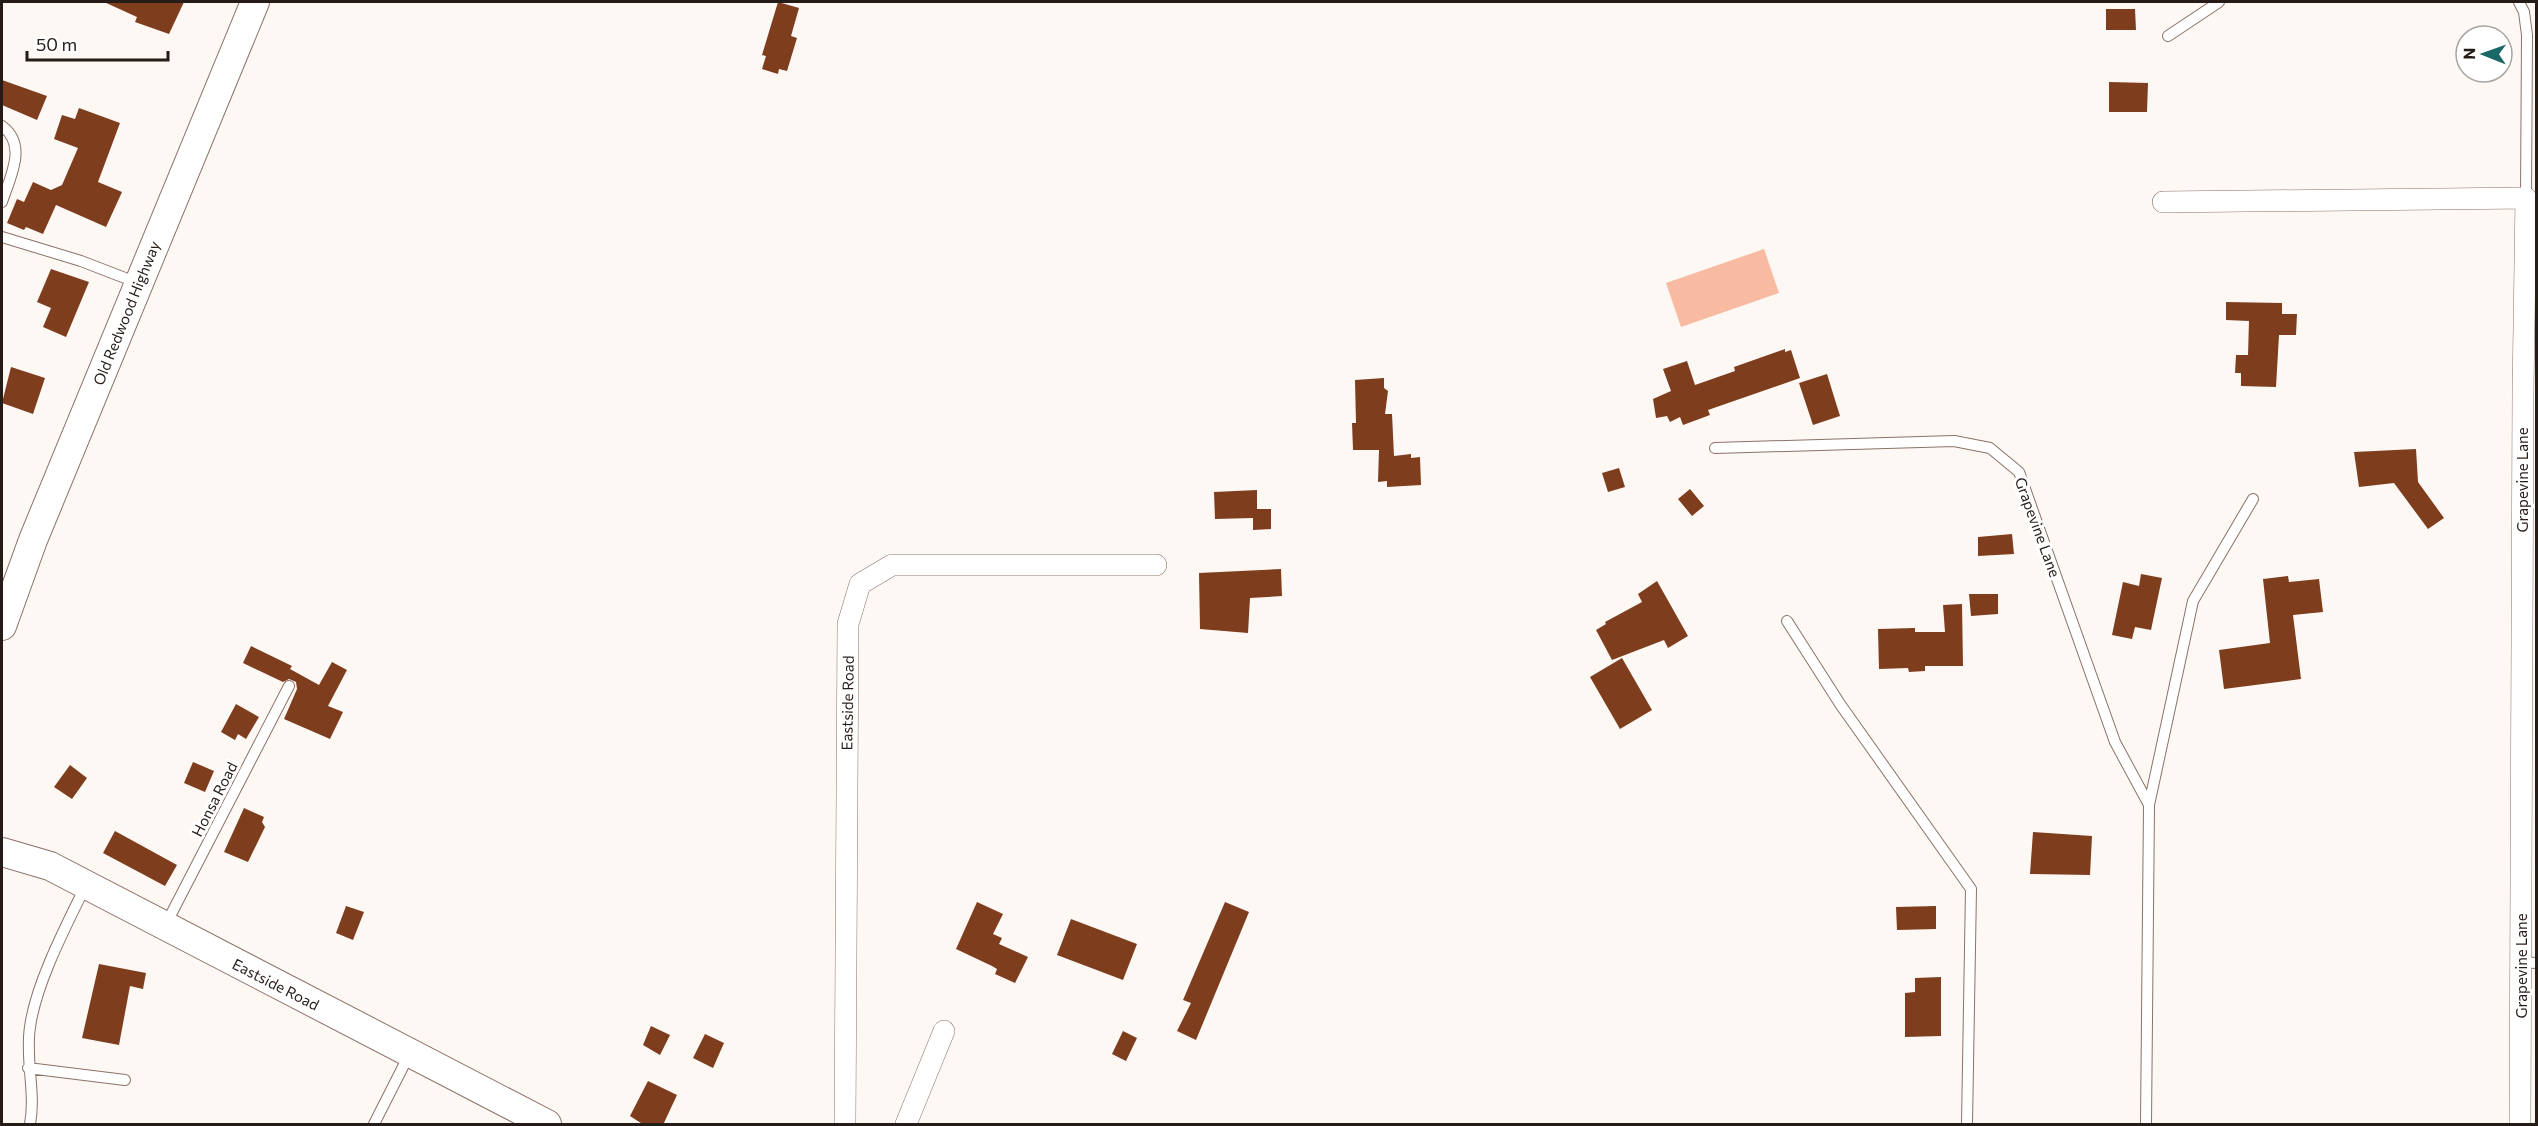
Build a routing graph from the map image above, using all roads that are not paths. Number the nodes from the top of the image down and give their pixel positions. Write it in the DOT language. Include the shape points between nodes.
graph roads {
  1 [pos="255,2"];
  2 [pos="2219,2"];
  3 [pos="2519,2"];
  4 [pos="2168,36"];
  5 [pos="2,126"];
  6 [pos="2526,198"];
  7 [pos="2,202"];
  8 [pos="2163,202"];
  9 [pos="2,237"];
  10 [pos="139,283"];
  11 [pos="2530,391"];
  12 [pos="1715,448"];
  13 [pos="2253,499"];
  14 [pos="1156,565"];
  15 [pos="1787,621"];
  16 [pos="2,626"];
  17 [pos="289,686"];
  18 [pos="2149,806"];
  19 [pos="2,852"];
  20 [pos="86,885"];
  21 [pos="165,926"];
  22 [pos="2529,963"];
  23 [pos="944,1031"];
  24 [pos="411,1053"];
  25 [pos="28,1068"];
  26 [pos="125,1080"];
  27 [pos="546,1124"];
  28 [pos="30,1125"];
  29 [pos="374,1125"];
  30 [pos="845,1125"];
  31 [pos="906,1125"];
  32 [pos="1967,1125"];
  33 [pos="2146,1125"];
  34 [pos="2520,1125"];
  1 -- 10 [label="main road, Old Redwood Highway"];
  2 -- 4 [label="lane"];
  3 -- 6 [label="lane" via="2527,35"];
  5 -- 7 [label="lane" via="10,132 16,158"];
  6 -- 8 [label="street"];
  6 -- 11 [label="street, Grapevine Lane"];
  9 -- 10 [label="lane"];
  10 -- 16 [label="main road, Old Redwood Highway" via="33,540"];
  11 -- 22 [label="street, Grapevine Lane"];
  12 -- 18 [label="lane, Grapevine Lane" via="1954,441 1990,448 2019,472 2115,742"];
  13 -- 18 [label="lane, Grapevine Lane" via="2193,601"];
  14 -- 30 [label="street, Eastside Road" via="892,565 860,584 848,624"];
  15 -- 32 [label="lane" via="1840,704 1971,889"];
  17 -- 21 [label="lane, Honsa Road"];
  18 -- 33 [label="lane, Grapevine Lane"];
  19 -- 20 [label="main road, Eastside Road" via="50,866"];
  20 -- 21 [label="main road, Eastside Road"];
  20 -- 25 [label="lane" via="50,962 30,1026"];
  21 -- 24 [label="main road, Eastside Road"];
  22 -- 34 [label="street, Grapevine Lane"];
  23 -- 31 [label="street"];
  24 -- 27 [label="main road, Eastside Road"];
  24 -- 29 [label="lane"];
  25 -- 26 [label="lane"];
  25 -- 28 [label="lane"];
}
